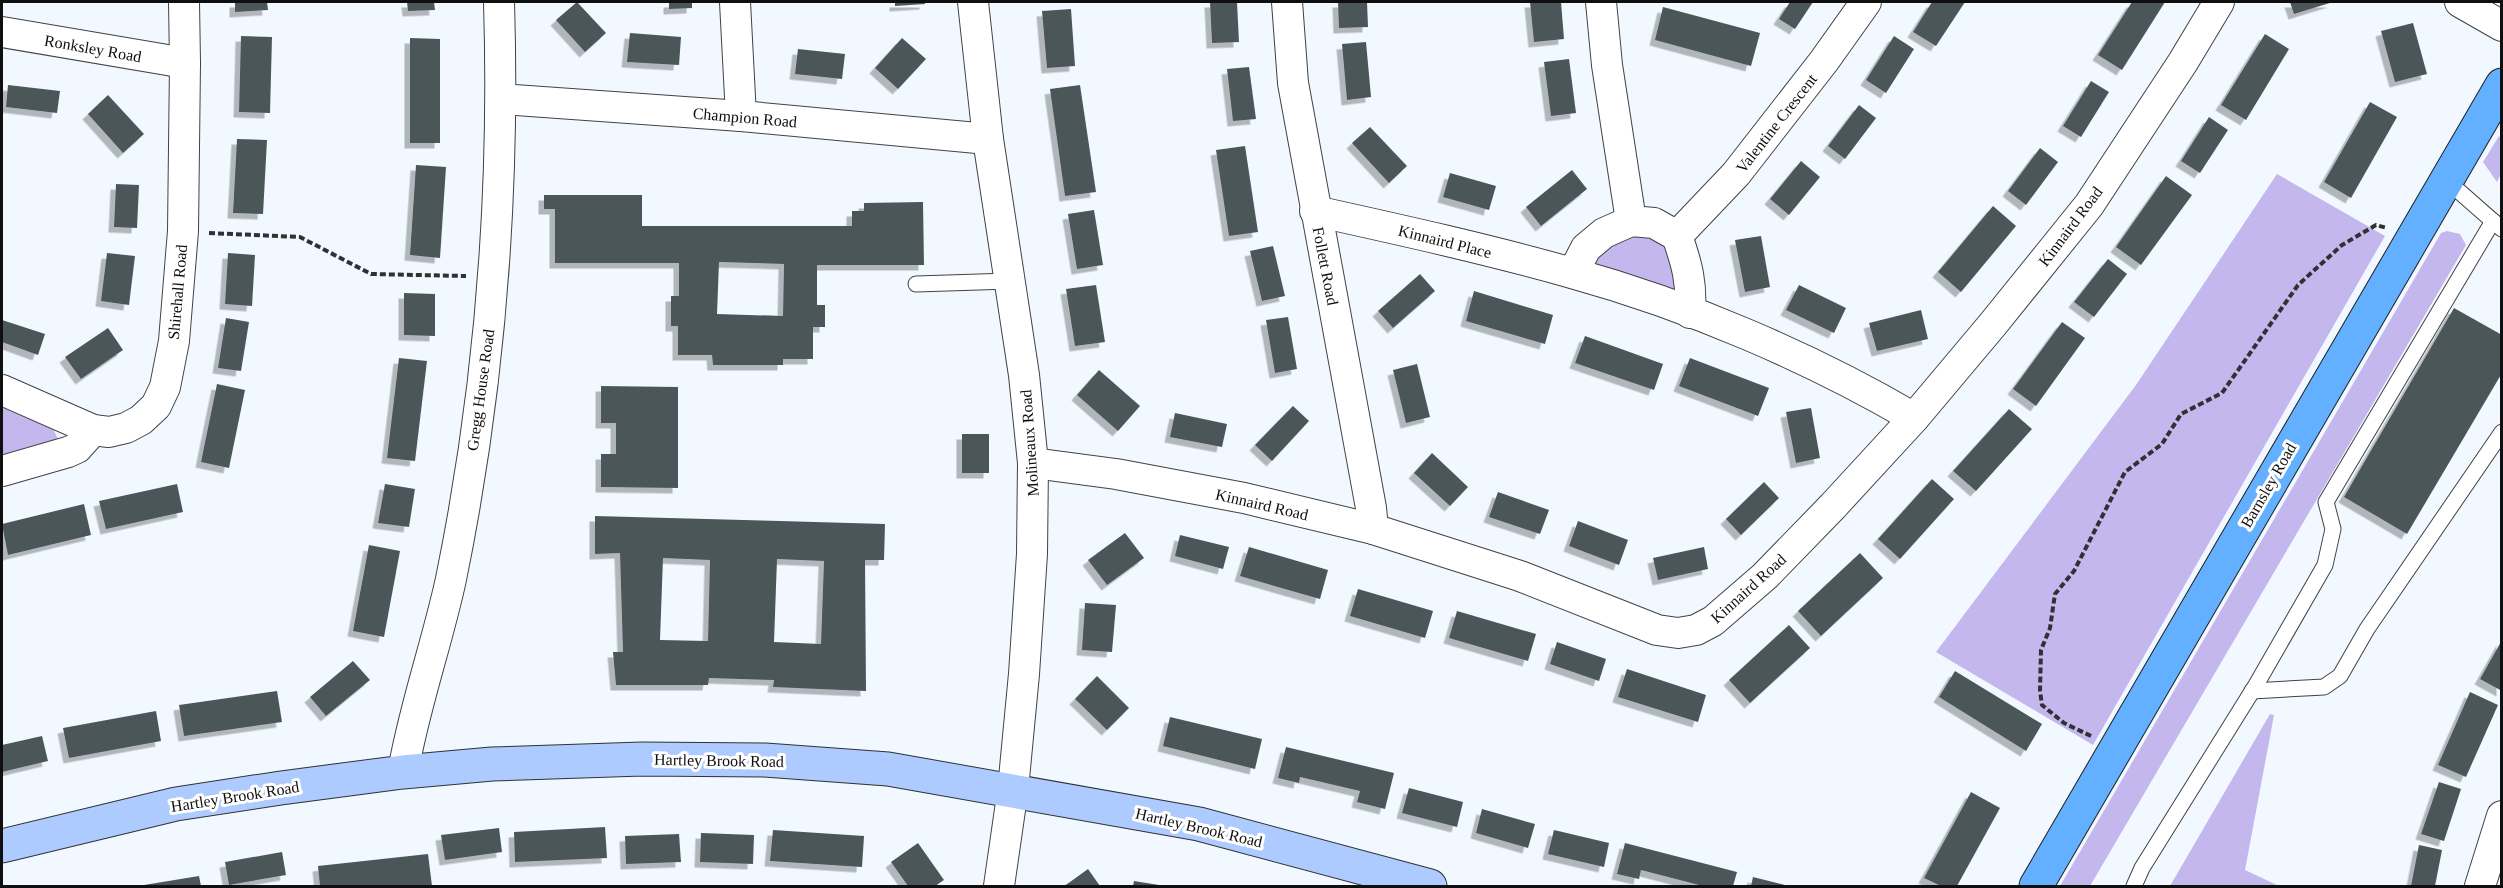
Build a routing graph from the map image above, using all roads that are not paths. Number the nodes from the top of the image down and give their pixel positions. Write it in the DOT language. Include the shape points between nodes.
graph roads {
  1 [pos="183,2"];
  2 [pos="499,2"];
  3 [pos="735,2"];
  4 [pos="973,2"];
  5 [pos="1287,2"];
  6 [pos="1601,2"];
  7 [pos="1866,2"];
  8 [pos="2219,2"];
  9 [pos="2460,2"];
  10 [pos="2502,26"];
  11 [pos="2,32"];
  12 [pos="185,63"];
  13 [pos="2499,94"];
  14 [pos="502,99"];
  15 [pos="741,116"];
  16 [pos="988,139"];
  17 [pos="2445,179"];
  18 [pos="1315,211"];
  19 [pos="1631,221"];
  20 [pos="2497,225"];
  21 [pos="1677,236"];
  22 [pos="1573,273"];
  23 [pos="1010,281"];
  24 [pos="916,284"];
  25 [pos="1690,313"];
  26 [pos="2,390"];
  27 [pos="1914,418"];
  28 [pos="93,430"];
  29 [pos="2502,432"];
  30 [pos="1033,463"];
  31 [pos="2,471"];
  32 [pos="1373,530"];
  33 [pos="2252,691"];
  34 [pos="404,772"];
  35 [pos="1013,789"];
  36 [pos="2502,816"];
  37 [pos="2,846"];
  38 [pos="999,886"];
  39 [pos="1430,886"];
  40 [pos="2036,886"];
  41 [pos="2134,886"];
  42 [pos="2480,886"];
  1 -- 12 [label="street, Shirehall Road"];
  2 -- 14 [label="street, Gregg House Road"];
  3 -- 15 [label="street"];
  4 -- 16 [label="street, Molineaux Road"];
  5 -- 18 [label="street, Follett Road" via="1293,83"];
  6 -- 19 [label="street"];
  7 -- 21 [label="street, Valentine Crescent" via="1736,174"];
  8 -- 27 [label="street, Kinnaird Road" via="2089,205"];
  9 -- 10 [label="street"];
  11 -- 12 [label="street, Ronksley Road"];
  12 -- 28 [label="street, Shirehall Road" via="183,231 174,341 165,387 156,406 141,420 110,432"];
  13 -- 17 [label="main road, Barnsley Road"];
  14 -- 15 [label="street, Champion Road"];
  14 -- 34 [label="street, Gregg House Road" via="499,217 485,362 451,579"];
  15 -- 16 [label="street, Champion Road"];
  16 -- 23 [label="street, Molineaux Road"];
  17 -- 20 [label="lane"];
  17 -- 40 [label="main road, Barnsley Road"];
  18 -- 22 [label="street, Kinnaird Place"];
  18 -- 32 [label="street, Follett Road"];
  19 -- 21 [label="street" via="1654,223"];
  19 -- 22 [label="street" via="1604,232 1586,248"];
  20 -- 33 [label="lane" via="2326,502 2333,529 2325,565"];
  21 -- 25 [label="street" via="1691,287"];
  22 -- 25 [label="street, Kinnaird Place"];
  23 -- 24 [label="lane"];
  23 -- 30 [label="street, Molineaux Road"];
  25 -- 27 [label="street, Kinnaird Place" via="1799,357 1868,390"];
  26 -- 28 [label="street"];
  27 -- 32 [label="street, Kinnaird Road" via="1765,576 1713,621 1696,630 1657,630 1520,576"];
  28 -- 31 [label="street" via="77,448"];
  29 -- 33 [label="lane" via="2367,629 2340,676 2324,687"];
  30 -- 32 [label="street, Kinnaird Road" via="1244,498"];
  30 -- 35 [label="street, Molineaux Road" via="1032,554"];
  33 -- 41 [label="lane"];
  34 -- 35 [label="street, Hartley Brook Road" via="492,764 642,759 765,760 888,769"];
  34 -- 37 [label="street, Hartley Brook Road" via="176,804"];
  35 -- 38 [label="street, Molineaux Road"];
  35 -- 39 [label="street, Hartley Brook Road" via="1199,824"];
  36 -- 42 [label="street"];
}
